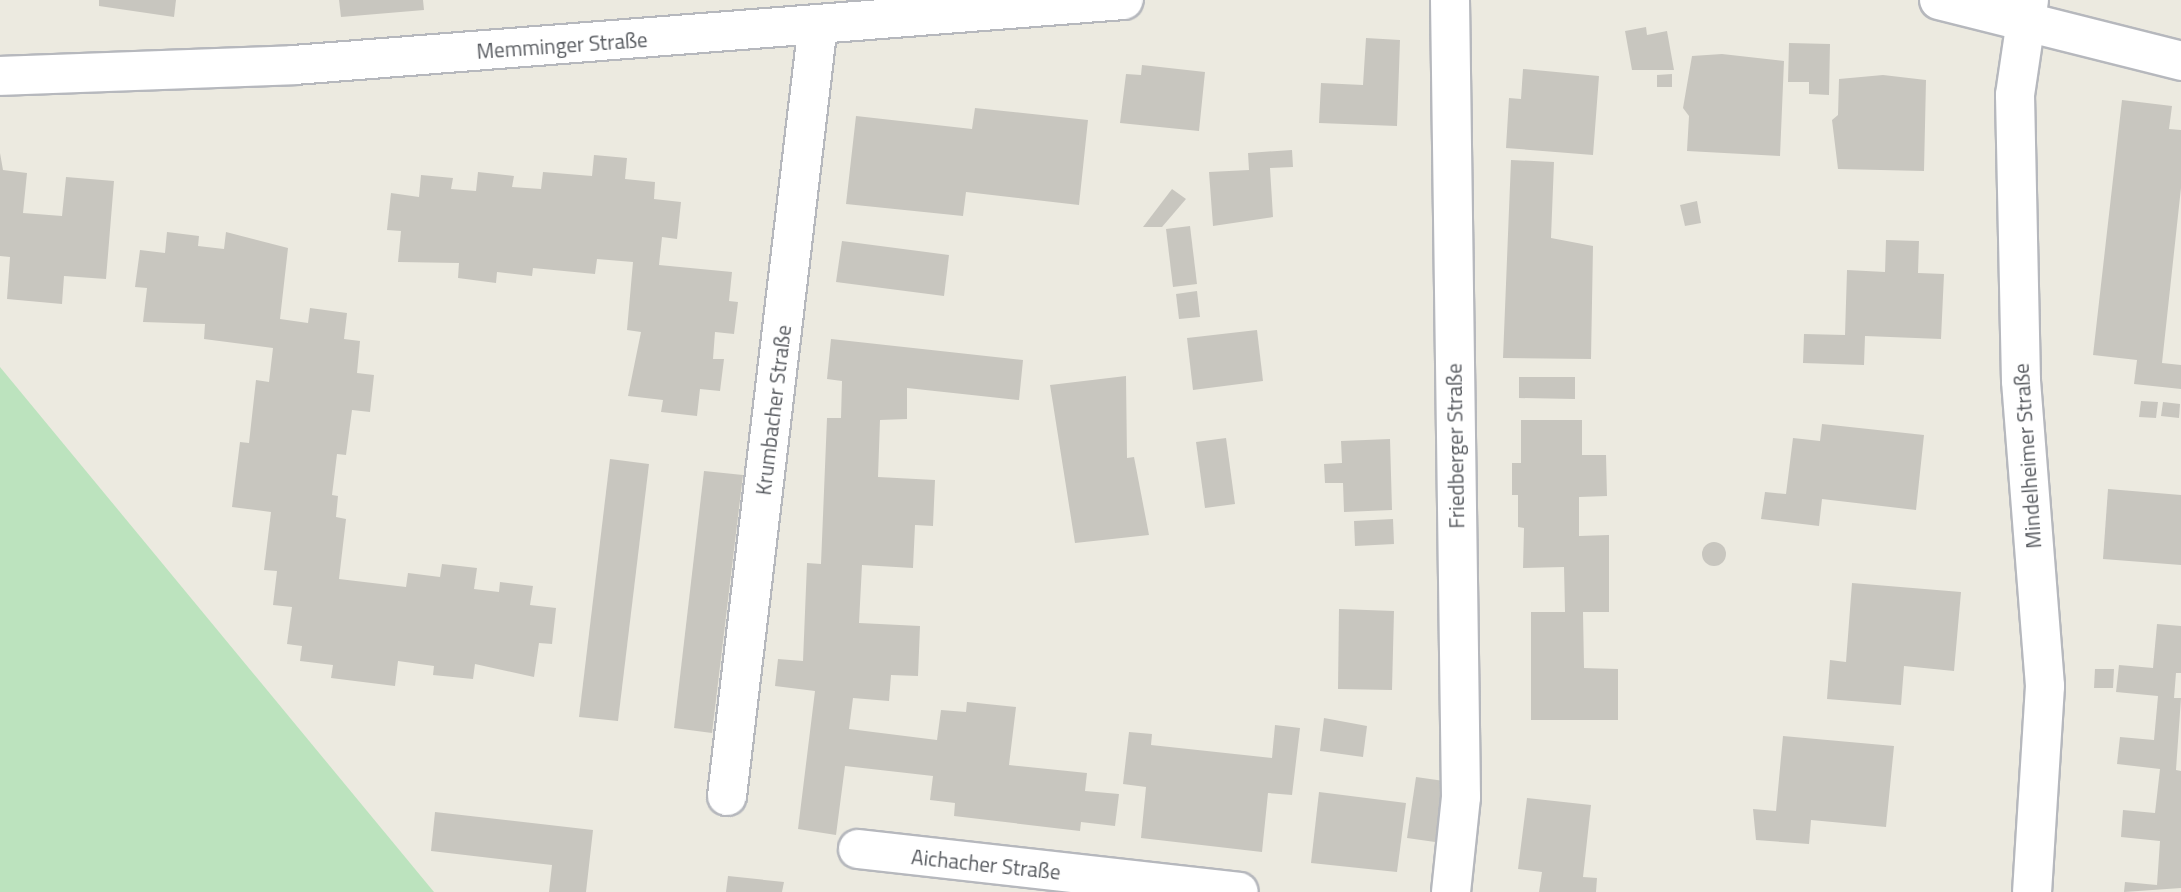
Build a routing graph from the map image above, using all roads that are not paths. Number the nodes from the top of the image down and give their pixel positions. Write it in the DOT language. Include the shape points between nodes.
graph roads {
  1 [pos="1123,0"];
  2 [pos="1450,0"];
  3 [pos="1940,0"];
  4 [pos="2028,10"];
  5 [pos="818,24"];
  6 [pos="2181,61"];
  7 [pos="0,76"];
  8 [pos="727,796"];
  9 [pos="858,849"];
  10 [pos="1239,892"];
  11 [pos="1451,892"];
  12 [pos="2032,892"];
  1 -- 5 [label="street, Memminger Straße"];
  2 -- 11 [label="street, Friedberger Straße" via="1461,797"];
  3 -- 4 [label="street"];
  4 -- 6 [label="street"];
  4 -- 12 [label="street, Mindelheimer Straße" via="2015,94 2021,381 2045,686"];
  5 -- 7 [label="street, Memminger Straße" via="281,66"];
  5 -- 8 [label="street, Krumbacher Straße"];
  9 -- 10 [label="street, Aichacher Straße"];
}
